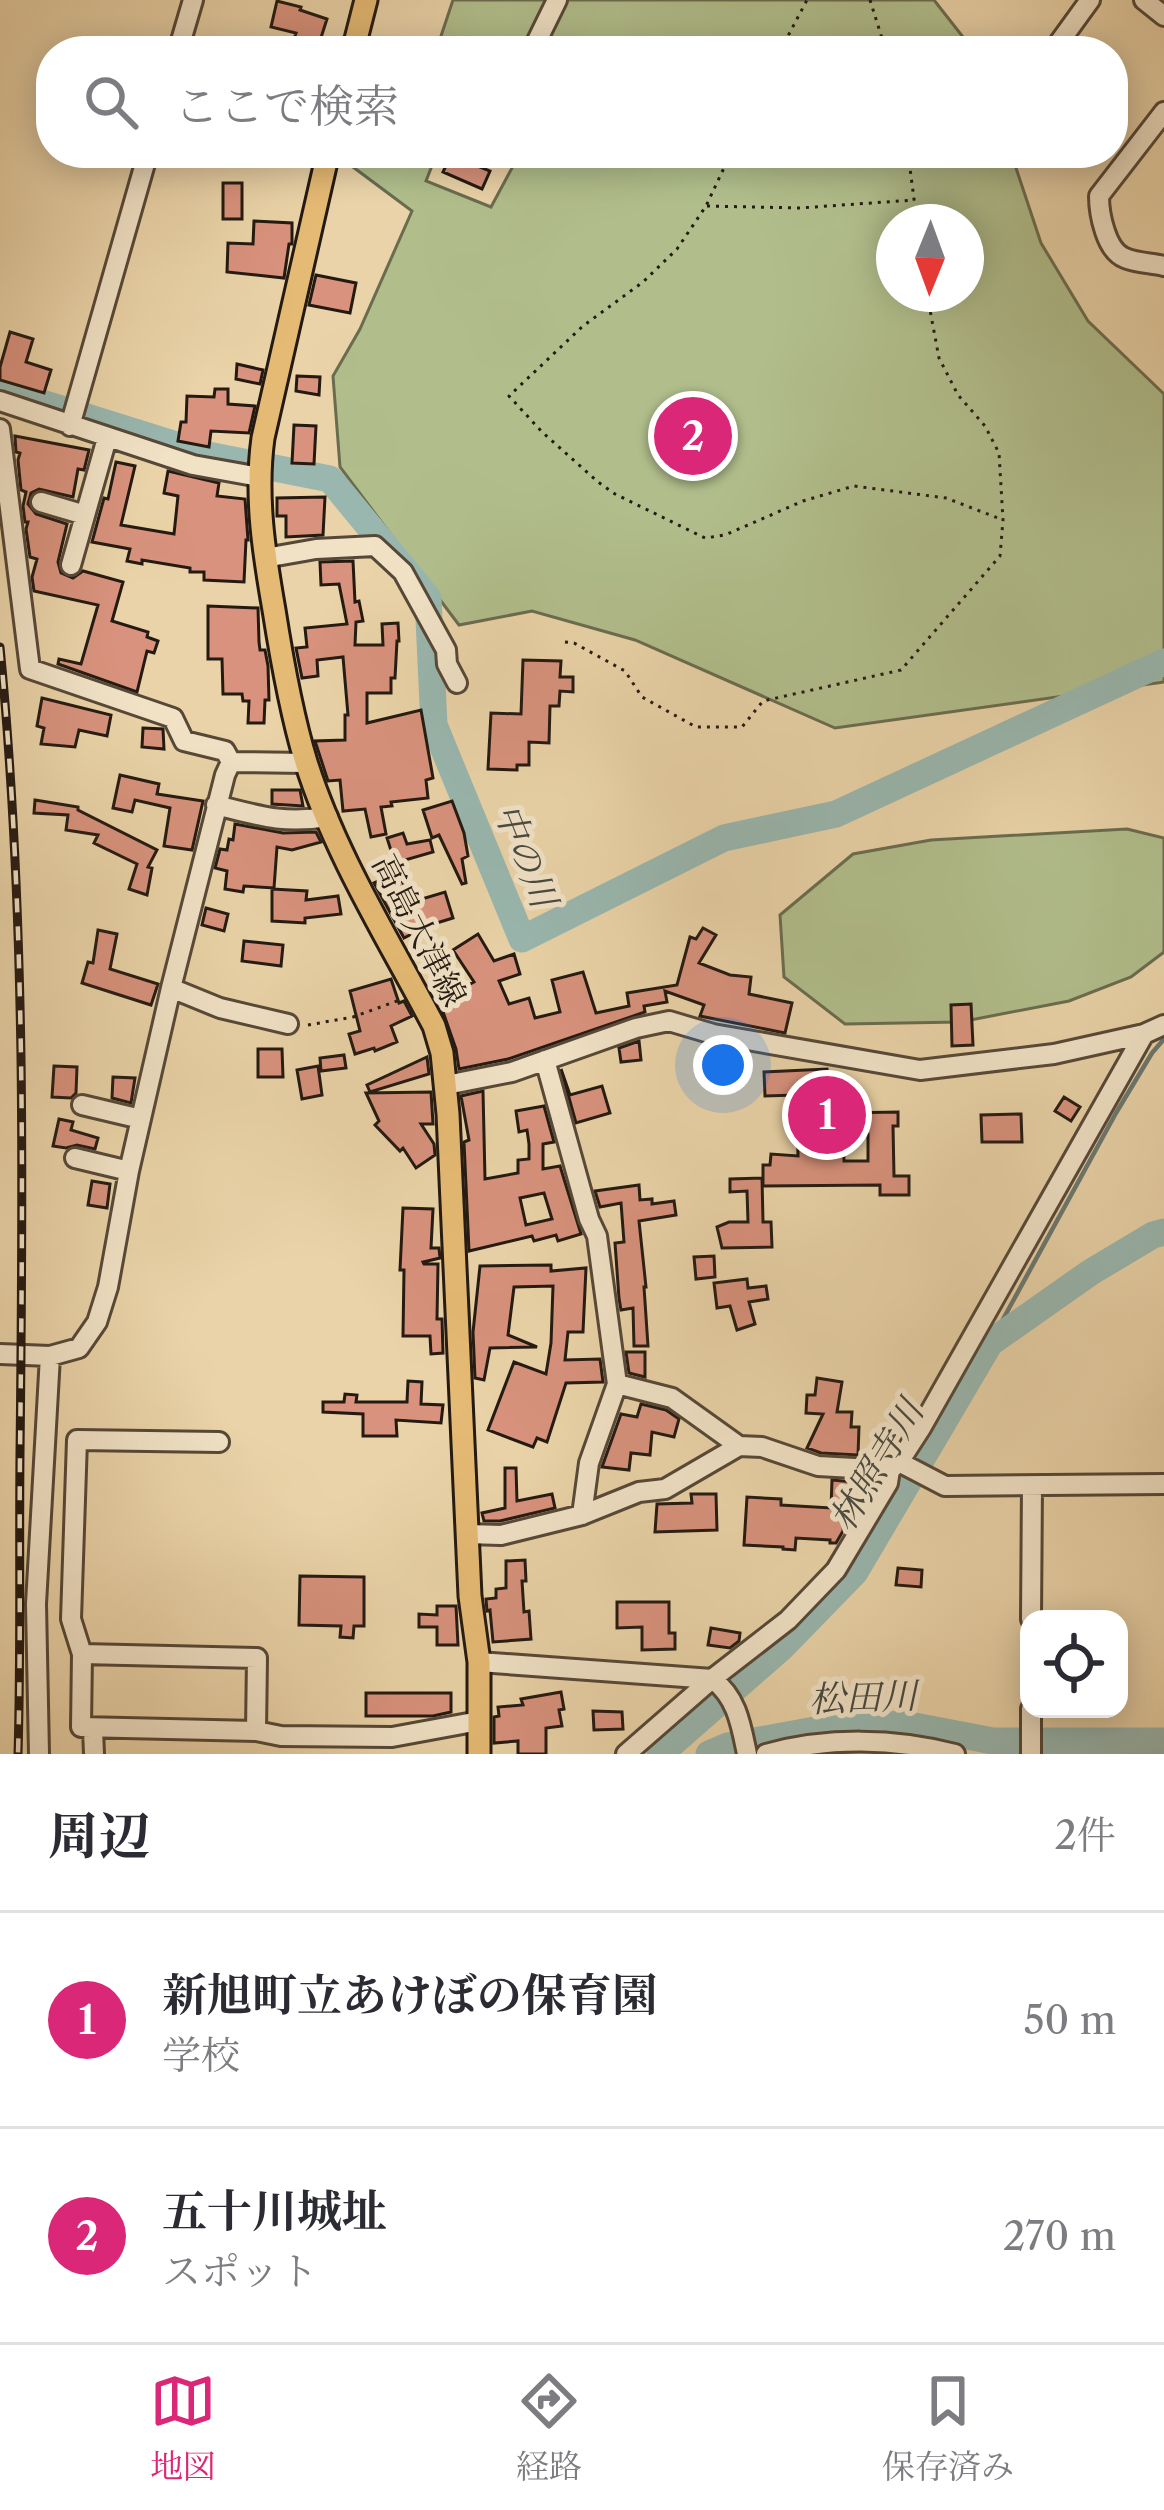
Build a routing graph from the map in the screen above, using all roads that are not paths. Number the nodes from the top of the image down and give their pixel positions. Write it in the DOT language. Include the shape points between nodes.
graph roads {
  1 [pos="193,0"];
  2 [pos="366,0"];
  3 [pos="557,0"];
  4 [pos="1090,0"];
  5 [pos="1144,0"];
  6 [pos="1164,16"];
  7 [pos="182,36"];
  8 [pos="356,36"];
  9 [pos="539,36"];
  10 [pos="1064,36"];
  11 [pos="1164,112"];
  12 [pos="1128,159"];
  13 [pos="144,168"];
  14 [pos="325,168"];
  15 [pos="1121,168"];
  16 [pos="1164,266"];
  17 [pos="0,401"];
  18 [pos="70,426"];
  19 [pos="0,430"];
  20 [pos="107,438"];
  21 [pos="260,470"];
  22 [pos="41,502"];
  23 [pos="86,515"];
  24 [pos="265,558"];
  25 [pos="71,565"];
  26 [pos="457,683"];
  27 [pos="231,762"];
  28 [pos="306,763"];
  29 [pos="216,805"];
  30 [pos="328,817"];
  31 [pos="171,988"];
  32 [pos="288,1024"];
  33 [pos="1157,1028"];
  34 [pos="544,1060"];
  35 [pos="446,1085"];
  36 [pos="82,1105"];
  37 [pos="141,1119"];
  38 [pos="75,1158"];
  39 [pos="130,1171"];
  40 [pos="0,1354"];
  41 [pos="50,1356"];
  42 [pos="617,1384"];
  43 [pos="219,1442"];
  44 [pos="739,1446"];
  45 [pos="895,1466"];
  46 [pos="1164,1484"];
  47 [pos="1032,1486"];
  48 [pos="582,1515"];
  49 [pos="467,1534"];
  50 [pos="1031,1610"];
  51 [pos="82,1654"];
  52 [pos="478,1662"];
  53 [pos="716,1682"];
  54 [pos="1031,1718"];
  55 [pos="479,1721"];
  56 [pos="87,1728"];
  57 [pos="256,1731"];
  58 [pos="39,1732"];
  59 [pos="280,1745"];
  60 [pos="747,1751"];
  61 [pos="39,1754"];
  62 [pos="94,1754"];
  63 [pos="479,1754"];
  64 [pos="626,1754"];
  65 [pos="766,1754"];
  66 [pos="955,1754"];
  67 [pos="1031,1754"];
  1 -- 7 [label="street"];
  2 -- 8 [label="main road"];
  3 -- 9 [label="street"];
  4 -- 10 [label="street"];
  5 -- 6 [label="street"];
  11 -- 12 [label="street"];
  13 -- 18 [label="street"];
  14 -- 21 [label="main road, 高島大津線"];
  15 -- 16 [label="street" via="1100,196 1114,250"];
  17 -- 18 [label="street"];
  18 -- 20 [label="street"];
  19 -- 27 [label="street" via="30,669 173,718 184,740 224,751"];
  20 -- 21 [label="street" via="193,465"];
  20 -- 23 [label="street"];
  21 -- 24 [label="main road, 高島大津線"];
  22 -- 23 [label="street"];
  23 -- 25 [label="street"];
  24 -- 26 [label="street" via="375,546 403,572"];
  24 -- 28 [label="main road, 高島大津線"];
  27 -- 28 [label="street"];
  27 -- 29 [label="street"];
  28 -- 30 [label="main road, 高島大津線"];
  29 -- 30 [label="street" via="294,822"];
  29 -- 31 [label="street"];
  30 -- 35 [label="main road, 高島大津線" via="434,1026"];
  31 -- 32 [label="street"];
  31 -- 37 [label="street"];
  33 -- 34 [label="street" via="1054,1054 920,1070 670,1021"];
  33 -- 45 [label="street"];
  34 -- 35 [label="street"];
  34 -- 42 [label="street" via="597,1236"];
  35 -- 49 [label="main road, 高島大津線"];
  36 -- 37 [label="street"];
  37 -- 39 [label="street"];
  38 -- 39 [label="street"];
  39 -- 41 [label="street" via="97,1322 79,1348"];
  40 -- 41 [label="street"];
  41 -- 58 [label="street" via="36,1604"];
  42 -- 44 [label="street" via="672,1398"];
  42 -- 48 [label="street"];
  43 -- 51 [label="street" via="77,1440 71,1619"];
  44 -- 45 [label="street" via="818,1466"];
  44 -- 48 [label="street" via="665,1490"];
  45 -- 47 [label="street" via="945,1486"];
  45 -- 53 [label="street" via="836,1570"];
  46 -- 47 [label="street"];
  47 -- 50 [label="street"];
  48 -- 49 [label="street" via="501,1535"];
  49 -- 52 [label="main road, 高島大津線"];
  51 -- 56 [label="street"];
  51 -- 57 [label="street" via="257,1658"];
  52 -- 53 [label="street"];
  52 -- 55 [label="main road, 高島大津線"];
  53 -- 60 [label="street" via="739,1717"];
  53 -- 64 [label="street"];
  54 -- 67 [label="street"];
  55 -- 59 [label="street"];
  55 -- 63 [label="main road, 高島大津線"];
  56 -- 57 [label="street"];
  56 -- 58 [label="street"];
  56 -- 62 [label="street"];
  57 -- 59 [label="street"];
  58 -- 61 [label="street"];
  65 -- 66 [label="street" via="900,1742"];
}
